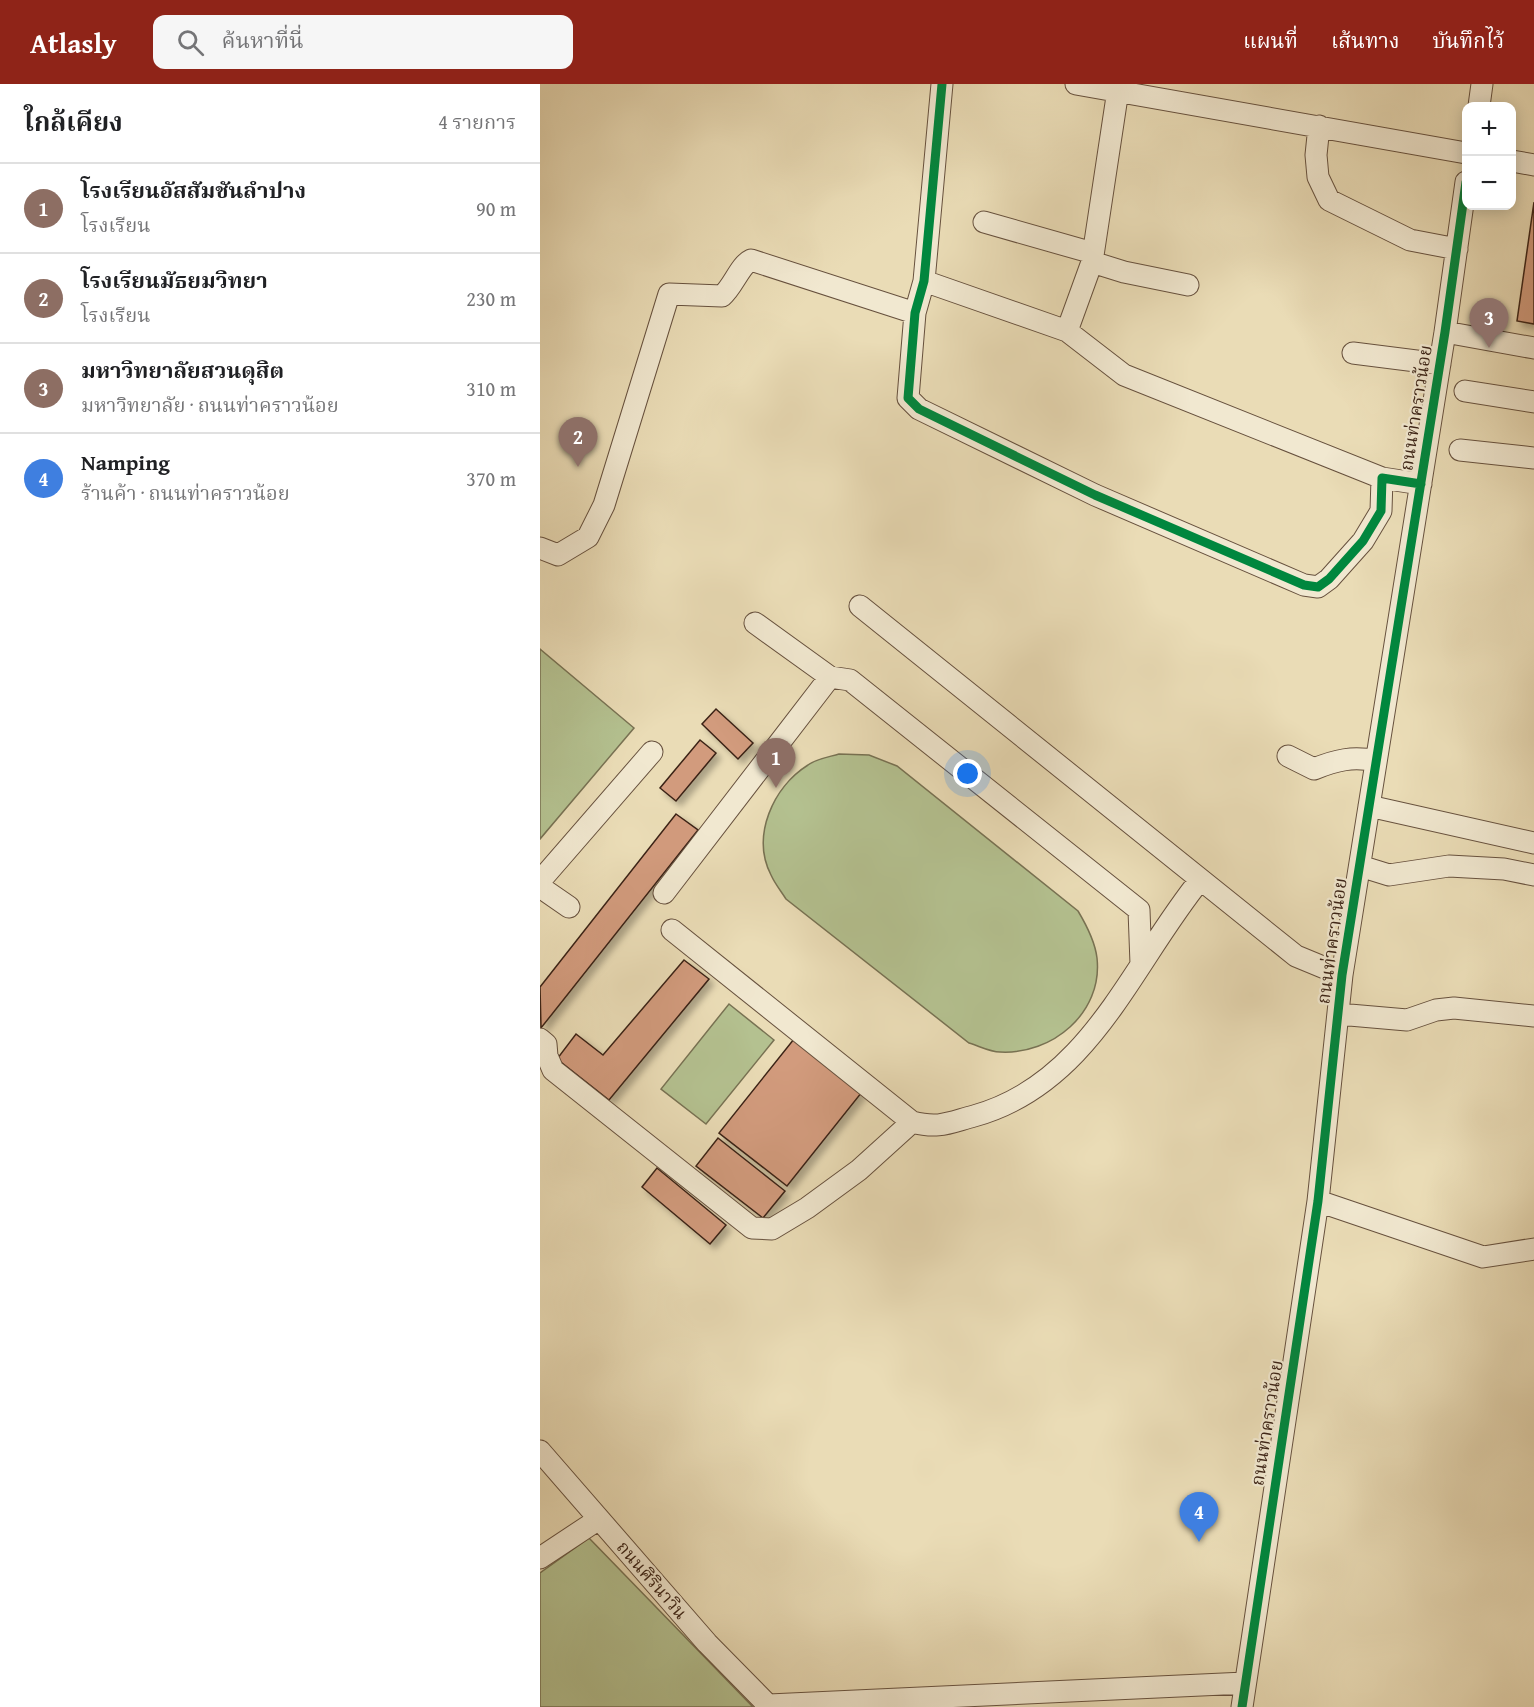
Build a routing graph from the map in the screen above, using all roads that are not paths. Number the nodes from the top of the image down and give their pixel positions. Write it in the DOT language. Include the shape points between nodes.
graph roads {
  1 [pos="942,84"];
  2 [pos="1076,84"];
  3 [pos="1482,84"];
  4 [pos="1144,89"];
  5 [pos="1118,90"];
  6 [pos="1480,102"];
  7 [pos="1318,126"];
  8 [pos="1462,152"];
  9 [pos="1516,162"];
  10 [pos="1534,165"];
  11 [pos="1463,210"];
  12 [pos="984,222"];
  13 [pos="1457,249"];
  14 [pos="1093,257"];
  15 [pos="924,281"];
  16 [pos="1188,285"];
  17 [pos="915,313"];
  18 [pos="1067,331"];
  19 [pos="1446,332"];
  20 [pos="1534,348"];
  21 [pos="1353,353"];
  22 [pos="1440,364"];
  23 [pos="1464,392"];
  24 [pos="1534,402"];
  25 [pos="1460,450"];
  26 [pos="1534,459"];
  27 [pos="1382,478"];
  28 [pos="1421,484"];
  29 [pos="540,548"];
  30 [pos="860,606"];
  31 [pos="755,623"];
  32 [pos="830,677"];
  33 [pos="652,752"];
  34 [pos="1288,756"];
  35 [pos="1376,761"];
  36 [pos="1369,806"];
  37 [pos="1534,843"];
  38 [pos="1360,866"];
  39 [pos="1534,875"];
  40 [pos="1200,880"];
  41 [pos="540,881"];
  42 [pos="540,887"];
  43 [pos="664,893"];
  44 [pos="569,907"];
  45 [pos="1139,910"];
  46 [pos="1165,928"];
  47 [pos="672,930"];
  48 [pos="1141,964"];
  49 [pos="1342,975"];
  50 [pos="1338,1014"];
  51 [pos="1534,1016"];
  52 [pos="540,1039"];
  53 [pos="912,1122"];
  54 [pos="1318,1201"];
  55 [pos="1534,1249"];
  56 [pos="540,1451"];
  57 [pos="599,1519"];
  58 [pos="540,1558"];
  59 [pos="1245,1683"];
  60 [pos="872,1703"];
  61 [pos="769,1706"];
  62 [pos="1242,1707"];
  1 -- 15 [label="street"];
  2 -- 5 [label="street"];
  3 -- 6 [label="street"];
  4 -- 5 [label="street"];
  4 -- 7 [label="street"];
  5 -- 14 [label="street"];
  7 -- 8 [label="street"];
  7 -- 13 [label="street" via="1318,177 1329,200 1410,240"];
  9 -- 10 [label="street"];
  11 -- 13 [label="street, ถนนท่าคราวน้อย"];
  12 -- 14 [label="street"];
  13 -- 19 [label="street, ถนนท่าคราวน้อย"];
  14 -- 16 [label="street" via="1124,272"];
  14 -- 18 [label="street"];
  15 -- 17 [label="street"];
  15 -- 18 [label="street"];
  17 -- 27 [label="street" via="908,398 919,409 1095,495 1304,585 1318,587 1329,579 1363,541 1380,511"];
  17 -- 29 [label="street" via="751,260 722,296 669,294 604,506 588,537 558,555"];
  18 -- 27 [label="street" via="1124,375"];
  19 -- 20 [label="street"];
  19 -- 22 [label="street, ถนนท่าคราวน้อย"];
  21 -- 22 [label="street"];
  22 -- 28 [label="street, ถนนท่าคราวน้อย"];
  23 -- 24 [label="street"];
  25 -- 26 [label="street"];
  27 -- 28 [label="street"];
  28 -- 35 [label="street, ถนนท่าคราวน้อย"];
  30 -- 40 [label="street"];
  31 -- 32 [label="street"];
  32 -- 43 [label="street"];
  32 -- 45 [label="street" via="850,680"];
  33 -- 41 [label="street"];
  34 -- 35 [label="street" via="1314,769 1358,757"];
  35 -- 36 [label="street, ถนนท่าคราวน้อย"];
  36 -- 37 [label="street"];
  36 -- 38 [label="street, ถนนท่าคราวน้อย"];
  38 -- 39 [label="street" via="1389,875 1449,866"];
  38 -- 49 [label="street, ถนนท่าคราวน้อย"];
  40 -- 46 [label="street"];
  40 -- 49 [label="street" via="1296,956"];
  42 -- 44 [label="street"];
  45 -- 46 [label="street"];
  45 -- 48 [label="street"];
  46 -- 48 [label="street"];
  47 -- 53 [label="street"];
  48 -- 53 [label="street" via="1080,1051 1039,1086 991,1111 933,1127"];
  49 -- 50 [label="street, ถนนท่าคราวน้อย"];
  50 -- 51 [label="street" via="1407,1020 1454,1008"];
  50 -- 54 [label="street, ถนนท่าคราวน้อย"];
  52 -- 53 [label="street" via="546,1044 553,1070 752,1228 772,1228 807,1208 859,1170"];
  54 -- 55 [label="street" via="1483,1257"];
  54 -- 59 [label="street, ถนนท่าคราวน้อย"];
  56 -- 57 [label="street, ถนนศิรินาวิน"];
  57 -- 58 [label="street"];
  57 -- 61 [label="street, ถนนศิรินาวิน" via="707,1643"];
  59 -- 60 [label="street, ถนนศิรินาวิน"];
  59 -- 62 [label="street, ถนนท่าคราวน้อย"];
  60 -- 61 [label="street, ถนนศิรินาวิน"];
}
